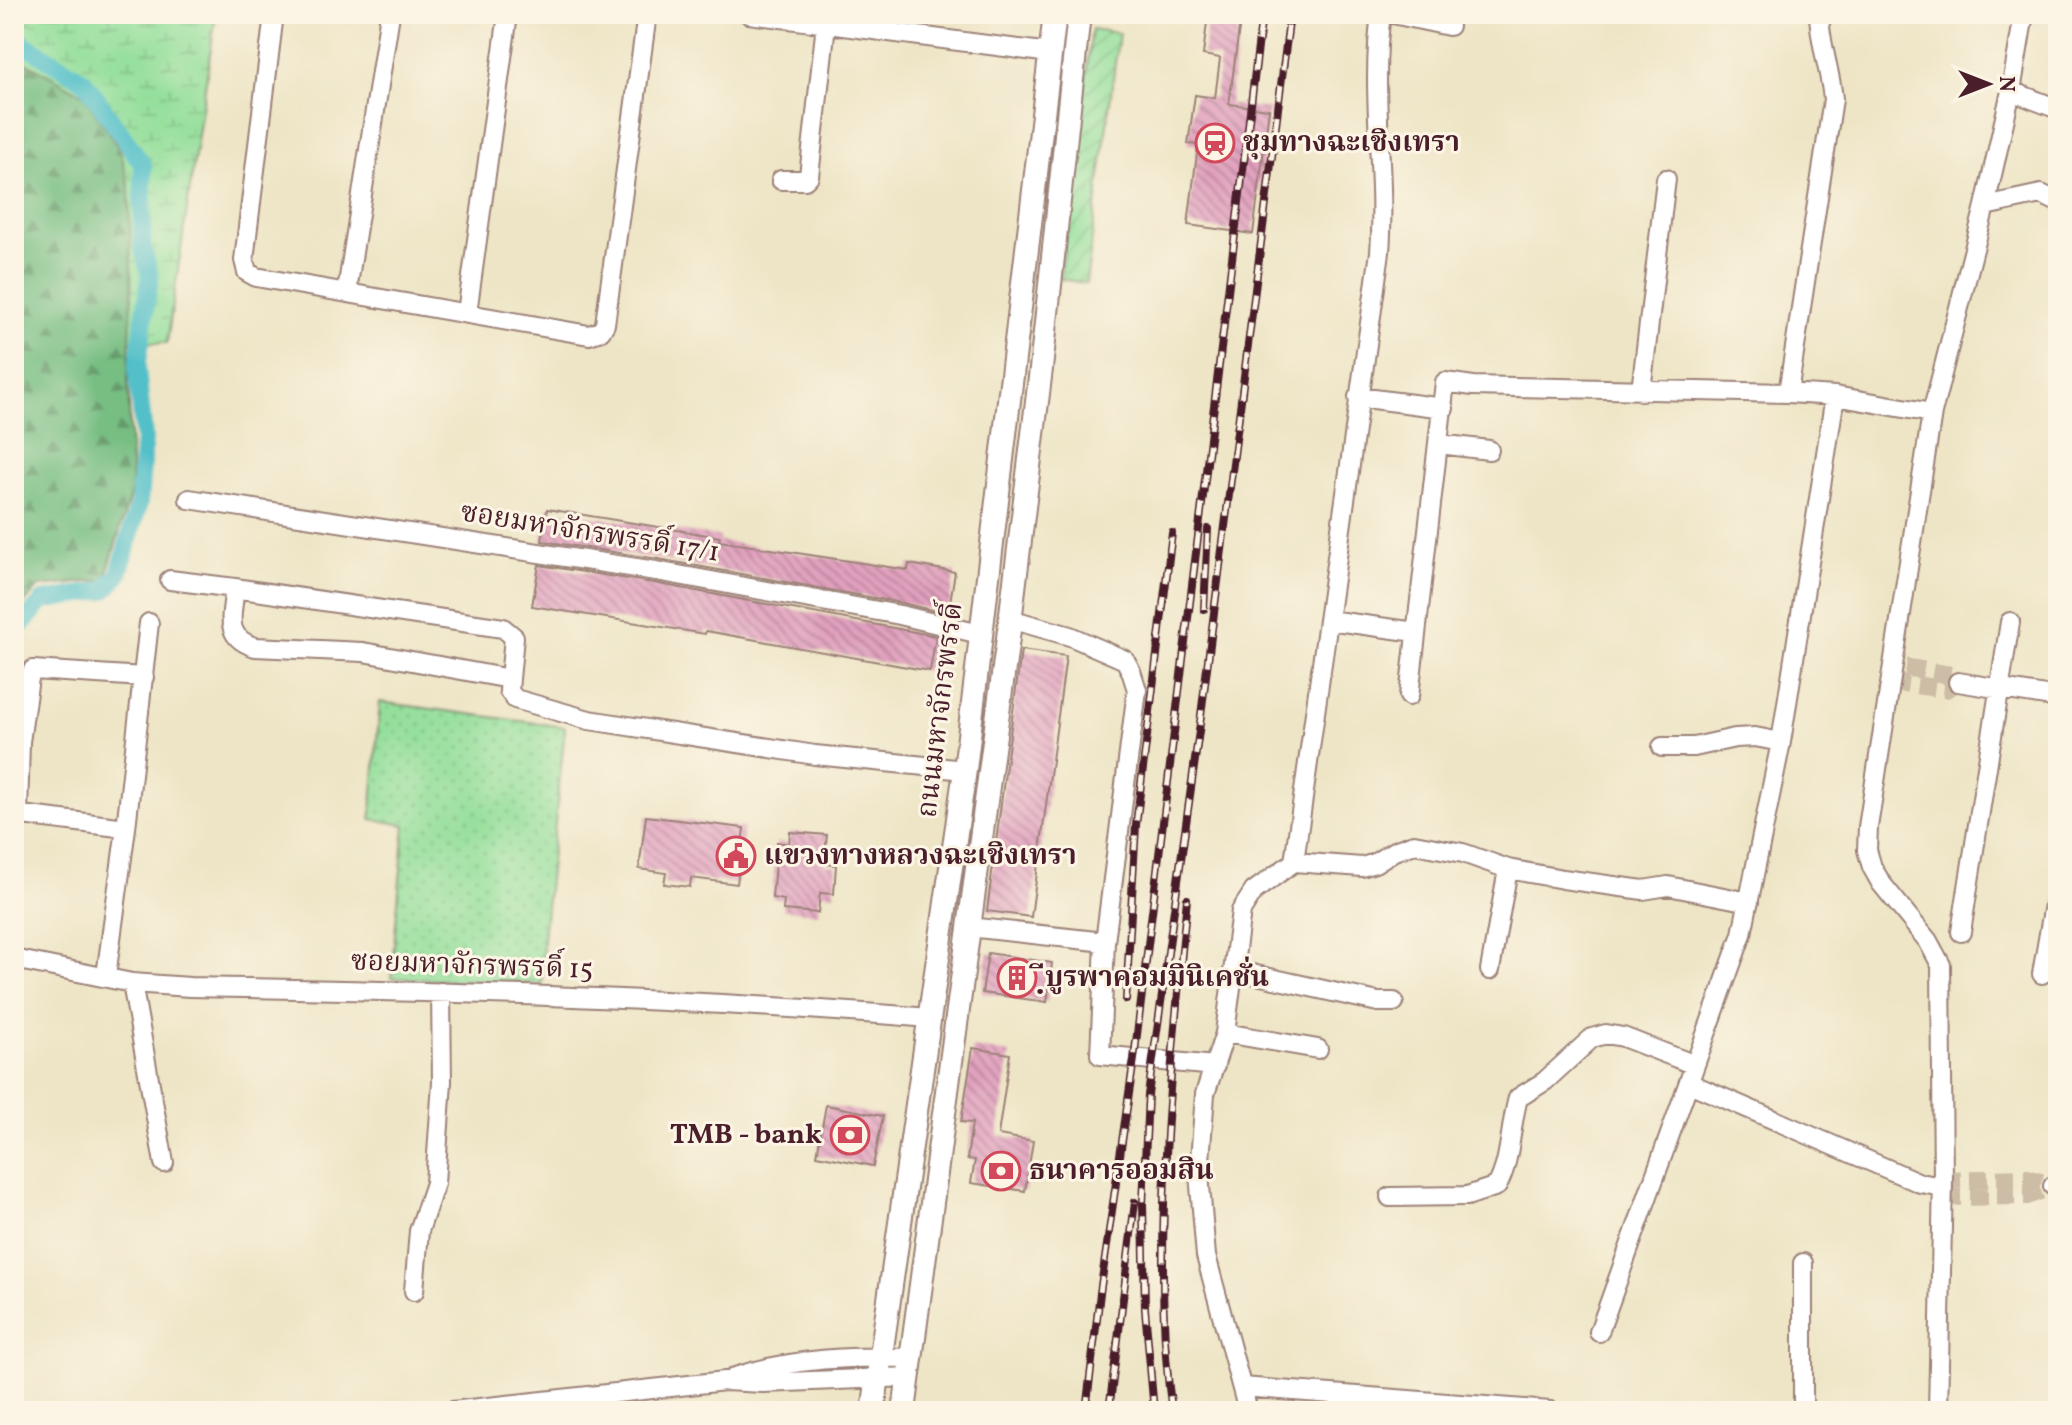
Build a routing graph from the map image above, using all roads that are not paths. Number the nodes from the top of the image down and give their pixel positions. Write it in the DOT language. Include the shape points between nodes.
graph roads {
  1 [pos="274,14"];
  2 [pos="390,14"];
  3 [pos="508,14"];
  4 [pos="647,14"];
  5 [pos="749,14"];
  6 [pos="1055,14"];
  7 [pos="1079,14"];
  8 [pos="1381,14"];
  9 [pos="1393,14"];
  10 [pos="1819,14"];
  11 [pos="2024,14"];
  12 [pos="826,24"];
  13 [pos="1449,26"];
  14 [pos="1050,53"];
  15 [pos="2011,91"];
  16 [pos="2058,109"];
  17 [pos="1666,179"];
  18 [pos="781,180"];
  19 [pos="2058,202"];
  20 [pos="1985,206"];
  21 [pos="347,291"];
  22 [pos="467,313"];
  23 [pos="1641,391"];
  24 [pos="1788,393"];
  25 [pos="1835,396"];
  26 [pos="1358,397"];
  27 [pos="1444,408"];
  28 [pos="1932,413"];
  29 [pos="1439,444"];
  30 [pos="1489,450"];
  31 [pos="189,499"];
  32 [pos="170,580"];
  33 [pos="235,588"];
  34 [pos="1010,619"];
  35 [pos="1328,620"];
  36 [pos="2010,622"];
  37 [pos="149,623"];
  38 [pos="1416,632"];
  39 [pos="980,634"];
  40 [pos="144,677"];
  41 [pos="510,679"];
  42 [pos="1958,682"];
  43 [pos="1999,688"];
  44 [pos="1409,696"];
  45 [pos="2058,698"];
  46 [pos="1781,742"];
  47 [pos="17,746"];
  48 [pos="1662,747"];
  49 [pos="965,770"];
  50 [pos="16,814"];
  51 [pos="126,828"];
  52 [pos="1294,862"];
  53 [pos="1508,869"];
  54 [pos="2058,881"];
  55 [pos="1749,902"];
  56 [pos="969,927"];
  57 [pos="1961,932"];
  58 [pos="1105,942"];
  59 [pos="14,959"];
  60 [pos="1234,970"];
  61 [pos="1490,970"];
  62 [pos="2042,974"];
  63 [pos="106,976"];
  64 [pos="132,983"];
  65 [pos="441,992"];
  66 [pos="1394,1002"];
  67 [pos="930,1018"];
  68 [pos="1225,1033"];
  69 [pos="1318,1049"];
  70 [pos="1695,1065"];
  71 [pos="1215,1066"];
  72 [pos="1689,1083"];
  73 [pos="164,1163"];
  74 [pos="1943,1187"];
  75 [pos="1390,1197"];
  76 [pos="1803,1263"];
  77 [pos="414,1291"];
  78 [pos="1599,1332"];
  79 [pos="879,1368"];
  80 [pos="912,1368"];
  81 [pos="1242,1387"];
  82 [pos="568,1404"];
  83 [pos="452,1411"];
  84 [pos="873,1411"];
  85 [pos="904,1411"];
  86 [pos="1248,1411"];
  87 [pos="1550,1411"];
  88 [pos="1803,1411"];
  89 [pos="1938,1411"];
  1 -- 21 [label="street" via="245,266 256,277"];
  2 -- 21 [label="street"];
  3 -- 22 [label="street"];
  4 -- 22 [label="street" via="601,331 589,335"];
  5 -- 12 [label="street"];
  6 -- 14 [label="main road, ถนนมหาจักรพรรดิ์"];
  7 -- 34 [label="main road, ถนนมหาจักรพรรดิ์"];
  8 -- 26 [label="street" via="1376,86 1383,218"];
  9 -- 13 [label="street"];
  10 -- 24 [label="street" via="1833,99"];
  11 -- 15 [label="street"];
  12 -- 14 [label="street"];
  12 -- 18 [label="street" via="809,176"];
  14 -- 39 [label="main road, ถนนมหาจักรพรรดิ์"];
  15 -- 16 [label="street"];
  15 -- 20 [label="street"];
  17 -- 23 [label="street"];
  19 -- 20 [label="street" via="2041,194"];
  20 -- 28 [label="street"];
  21 -- 22 [label="street"];
  23 -- 24 [label="street"];
  23 -- 27 [label="street" via="1445,382"];
  24 -- 25 [label="street"];
  25 -- 28 [label="street"];
  25 -- 46 [label="street"];
  26 -- 27 [label="street"];
  26 -- 35 [label="street"];
  27 -- 29 [label="street"];
  28 -- 74 [label="street" via="1867,850 1881,883 1941,965"];
  29 -- 30 [label="street"];
  29 -- 38 [label="street"];
  31 -- 39 [label="street, ซอยมหาจักรพรรดิ์ 17/1" via="656,571"];
  32 -- 33 [label="street"];
  33 -- 41 [label="street" via="503,628 514,637"];
  33 -- 41 [label="street" via="232,622 239,642 272,650 363,652"];
  34 -- 56 [label="main road, ถนนมหาจักรพรรดิ์"];
  34 -- 58 [label="street" via="1070,636 1125,660 1135,680"];
  35 -- 38 [label="street"];
  35 -- 52 [label="street"];
  36 -- 43 [label="street"];
  37 -- 40 [label="street"];
  38 -- 44 [label="street"];
  39 -- 49 [label="main road, ถนนมหาจักรพรรดิ์"];
  40 -- 47 [label="street" via="33,670"];
  40 -- 51 [label="street"];
  41 -- 49 [label="street" via="515,699 589,720 815,755"];
  42 -- 43 [label="street"];
  43 -- 45 [label="street"];
  43 -- 57 [label="street"];
  46 -- 48 [label="street" via="1755,737"];
  46 -- 55 [label="street"];
  47 -- 50 [label="street"];
  49 -- 67 [label="main road, ถนนมหาจักรพรรดิ์"];
  50 -- 51 [label="street"];
  51 -- 63 [label="street"];
  52 -- 53 [label="street" via="1362,867 1414,844"];
  52 -- 60 [label="street" via="1254,891 1241,911"];
  53 -- 55 [label="street" via="1643,890 1668,886"];
  53 -- 61 [label="street"];
  54 -- 62 [label="street"];
  55 -- 70 [label="street"];
  56 -- 58 [label="street"];
  56 -- 80 [label="main road, ถนนมหาจักรพรรดิ์"];
  58 -- 71 [label="street" via="1100,1055"];
  59 -- 63 [label="street, ซอยมหาจักรพรรดิ์ 15"];
  60 -- 66 [label="street"];
  60 -- 68 [label="street"];
  63 -- 64 [label="street, ซอยมหาจักรพรรดิ์ 15"];
  64 -- 65 [label="street, ซอยมหาจักรพรรดิ์ 15"];
  64 -- 73 [label="street"];
  65 -- 67 [label="street, ซอยมหาจักรพรรดิ์ 15" via="789,1006"];
  65 -- 77 [label="street" via="435,1183 419,1231"];
  67 -- 79 [label="main road, ถนนมหาจักรพรรดิ์"];
  68 -- 69 [label="street"];
  68 -- 71 [label="street"];
  70 -- 72 [label="street"];
  70 -- 75 [label="street" via="1623,1037 1592,1038 1518,1098 1504,1174 1497,1186 1467,1196"];
  71 -- 81 [label="street" via="1205,1094 1200,1188 1206,1256"];
  72 -- 74 [label="street" via="1920,1183"];
  72 -- 78 [label="street"];
  74 -- 89 [label="street"];
  76 -- 88 [label="street"];
  79 -- 80 [label="street"];
  79 -- 82 [label="street" via="816,1359 725,1381"];
  79 -- 84 [label="main road, ถนนมหาจักรพรรดิ์"];
  80 -- 85 [label="main road, ถนนมหาจักรพรรดิ์"];
  81 -- 86 [label="street"];
  81 -- 87 [label="street"];
  82 -- 83 [label="street"];
}
